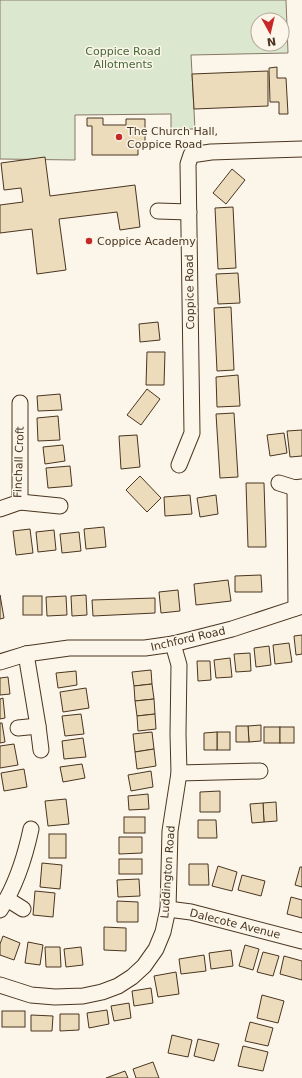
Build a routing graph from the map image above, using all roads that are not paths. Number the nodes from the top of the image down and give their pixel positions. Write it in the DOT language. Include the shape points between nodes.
graph roads {
  1 [pos="302,149"];
  2 [pos="158,210"];
  3 [pos="189,212"];
  4 [pos="20,403"];
  5 [pos="179,465"];
  6 [pos="280,483"];
  7 [pos="299,488"];
  8 [pos="20,502"];
  9 [pos="60,506"];
  10 [pos="0,509"];
  11 [pos="299,607"];
  12 [pos="173,644"];
  13 [pos="26,654"];
  14 [pos="0,662"];
  15 [pos="38,726"];
  16 [pos="18,728"];
  17 [pos="41,750"];
  18 [pos="260,771"];
  19 [pos="179,773"];
  20 [pos="31,829"];
  21 [pos="4,904"];
  22 [pos="23,909"];
  23 [pos="168,909"];
  24 [pos="302,941"];
  25 [pos="0,985"];
  1 -- 3 [label="street, Coppice Road" via="191,155 188,164"];
  2 -- 3 [label="street"];
  3 -- 5 [label="street, Coppice Road" via="192,433"];
  4 -- 8 [label="street, Finchall Croft"];
  6 -- 7 [label="street"];
  7 -- 11 [label="street"];
  8 -- 9 [label="street"];
  8 -- 10 [label="street, Finchall Croft"];
  11 -- 12 [label="street, Inchford Road" via="232,629"];
  12 -- 13 [label="street, Inchford Road" via="145,648 69,648"];
  12 -- 19 [label="street, Luddington Road" via="179,665"];
  13 -- 14 [label="street, Inchford Road"];
  13 -- 15 [label="street"];
  15 -- 16 [label="street"];
  15 -- 17 [label="street"];
  18 -- 19 [label="street"];
  19 -- 23 [label="street, Luddington Road" via="170,831"];
  20 -- 21 [label="street" via="21,865"];
  21 -- 22 [label="street"];
  23 -- 24 [label="street, Dalecote Avenue" via="191,912"];
  23 -- 25 [label="street, Luddington Road" via="156,949 144,966 118,986 83,996 55,997 31,995"];
}
